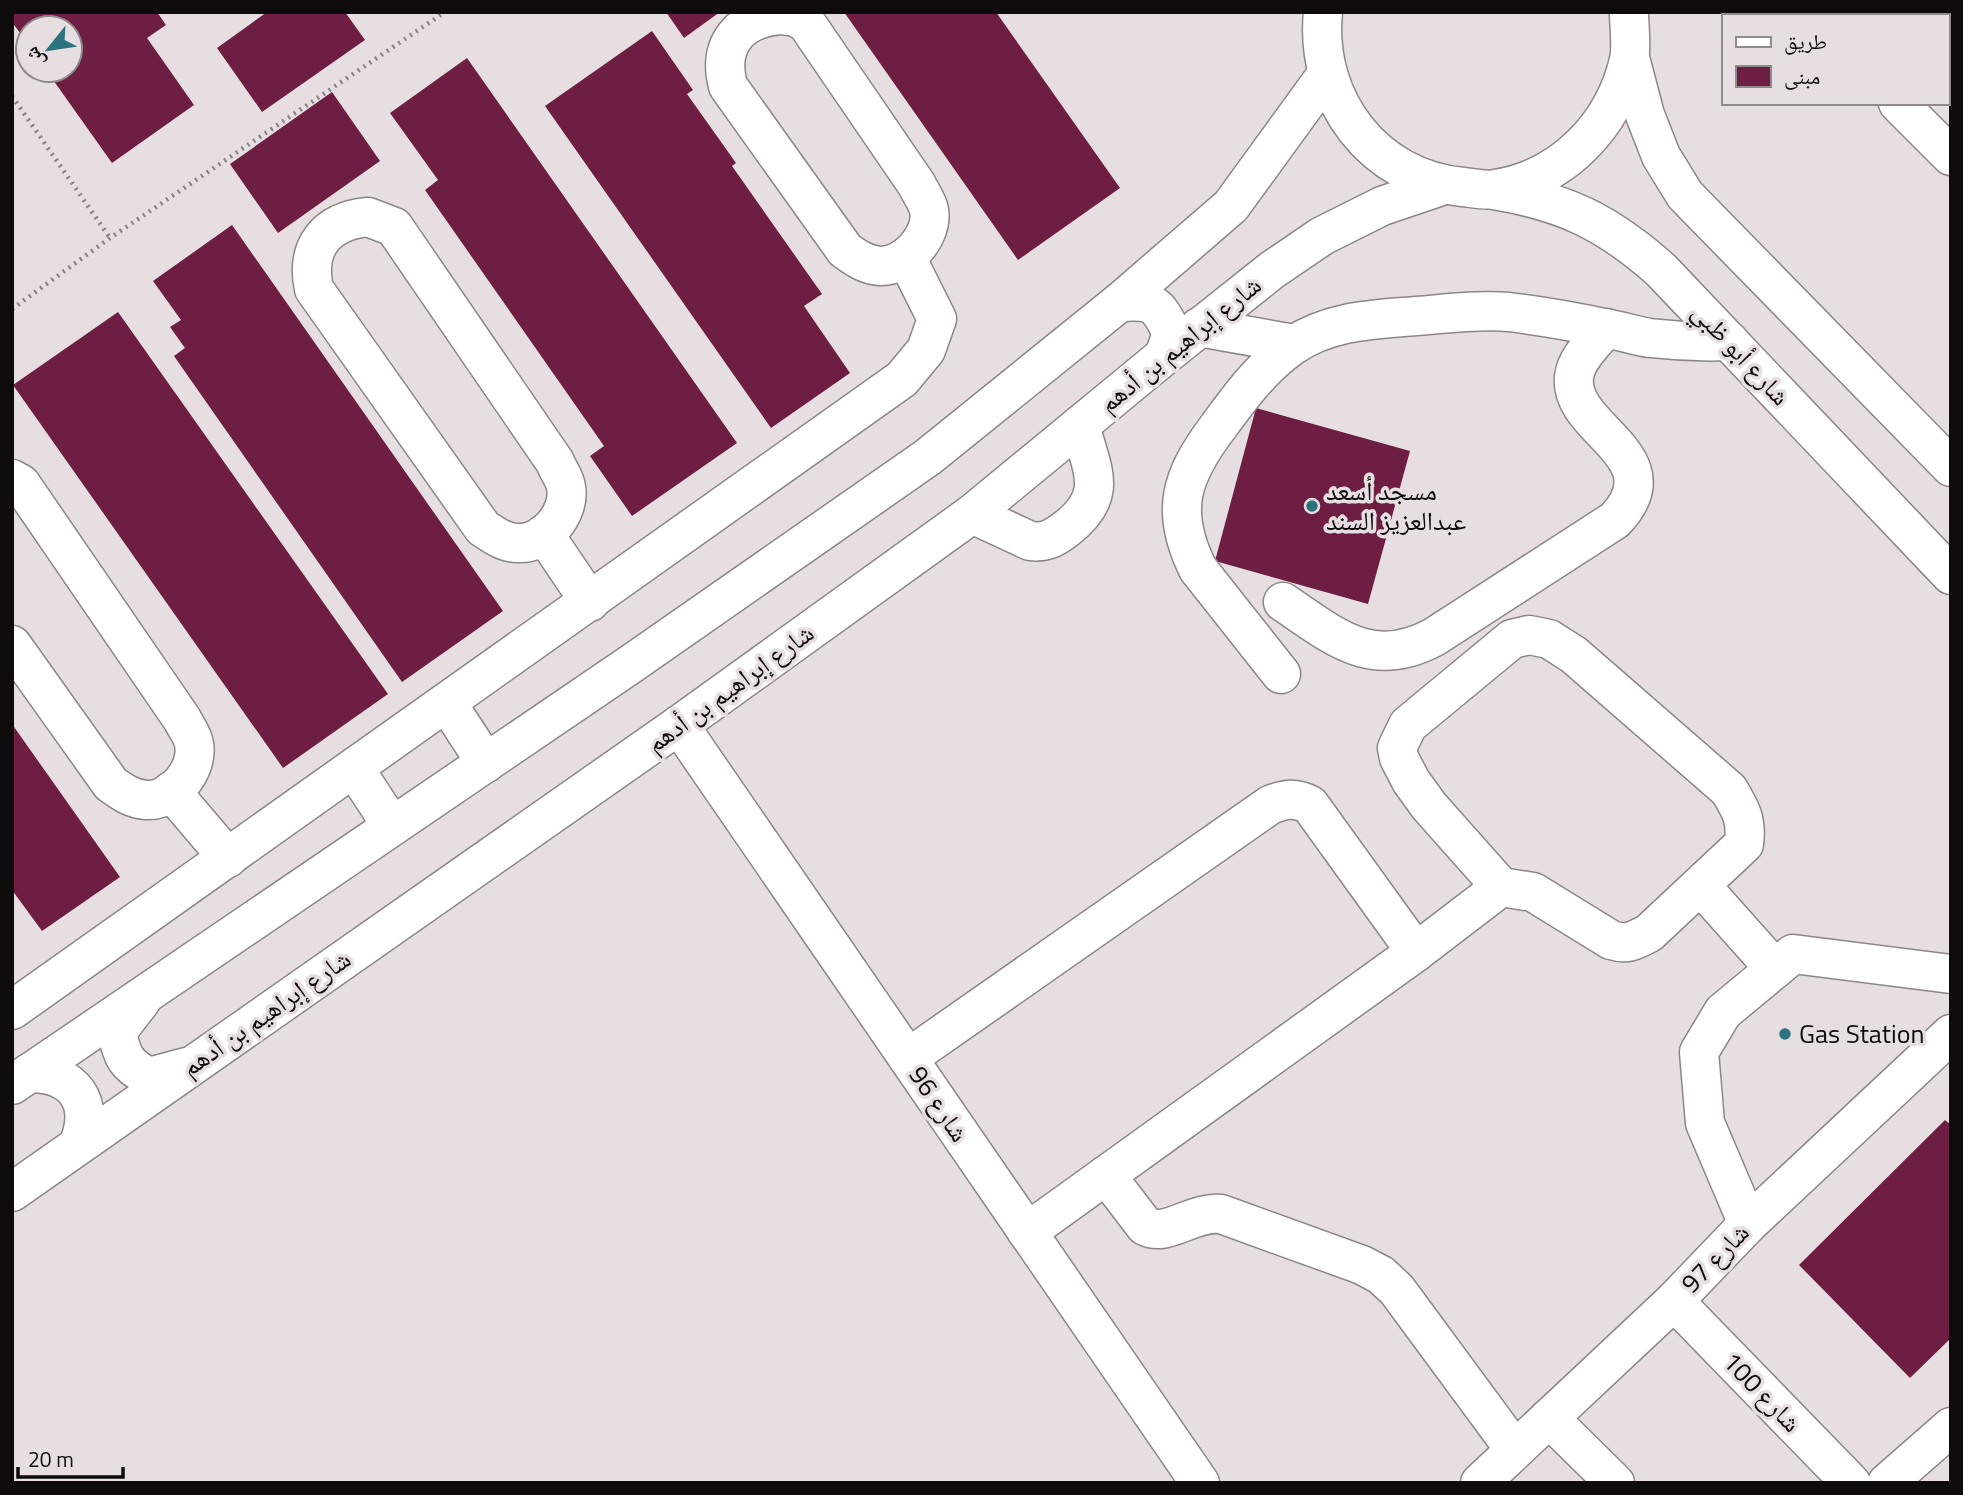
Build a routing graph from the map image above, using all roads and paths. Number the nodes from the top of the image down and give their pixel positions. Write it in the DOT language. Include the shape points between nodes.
graph roads {
  1 [pos="445,12"];
  2 [pos="1324,12"];
  3 [pos="1629,12"];
  4 [pos="1630,58"];
  5 [pos="1327,74"];
  6 [pos="12,96"];
  7 [pos="1900,105"];
  8 [pos="1951,156"];
  9 [pos="1444,185"];
  10 [pos="1494,190"];
  11 [pos="110,238"];
  12 [pos="906,257"];
  13 [pos="1120,302"];
  14 [pos="12,309"];
  15 [pos="1199,327"];
  16 [pos="1606,328"];
  17 [pos="1729,341"];
  18 [pos="1294,344"];
  19 [pos="1164,356"];
  20 [pos="1080,425"];
  21 [pos="1951,467"];
  22 [pos="12,479"];
  23 [pos="972,514"];
  24 [pos="544,534"];
  25 [pos="1951,575"];
  26 [pos="590,602"];
  27 [pos="1283,602"];
  28 [pos="12,645"];
  29 [pos="1281,674"];
  30 [pos="447,703"];
  31 [pos="678,725"];
  32 [pos="486,762"];
  33 [pos="354,768"];
  34 [pos="171,791"];
  35 [pos="392,827"];
  36 [pos="228,858"];
  37 [pos="1701,886"];
  38 [pos="1501,887"];
  39 [pos="1416,952"];
  40 [pos="1775,969"];
  41 [pos="1951,974"];
  42 [pos="146,993"];
  43 [pos="12,1010"];
  44 [pos="1951,1034"];
  45 [pos="908,1058"];
  46 [pos="192,1065"];
  47 [pos="20,1079"];
  48 [pos="79,1143"];
  49 [pos="1106,1175"];
  50 [pos="12,1192"];
  51 [pos="1748,1224"];
  52 [pos="1027,1232"];
  53 [pos="1674,1301"];
  54 [pos="1549,1418"];
  55 [pos="1951,1427"];
  56 [pos="1515,1450"];
  57 [pos="1830,1476"];
  58 [pos="1200,1483"];
  59 [pos="1480,1483"];
  60 [pos="1615,1483"];
  61 [pos="1887,1483"];
  1 -- 11 [label="path"];
  2 -- 5 [label="street" via="1321,36"];
  3 -- 4 [label="street"];
  4 -- 10 [label="street" via="1614,106 1583,146 1542,175"];
  4 -- 21 [label="street" via="1661,156 1685,195"];
  5 -- 9 [label="street" via="1343,113 1370,146 1404,171"];
  5 -- 13 [label="street" via="1231,206"];
  6 -- 11 [label="path"];
  7 -- 8 [label="street"];
  9 -- 10 [label="street, شارع أبو ظبي"];
  9 -- 15 [label="street, شارع إبراهيم بن أدهم" via="1382,206 1322,236"];
  10 -- 17 [label="street, شارع أبو ظبي" via="1531,196 1601,224 1661,270"];
  11 -- 14 [label="path"];
  12 -- 12 [label="street" via="925,238 929,209 807,24 781,15 764,16 744,26 731,40 725,58 728,86 845,250 862,262 879,266"];
  12 -- 26 [label="street" via="937,319 926,350 902,379"];
  13 -- 19 [label="street" via="1144,300 1160,310 1172,332"];
  13 -- 32 [label="street" via="928,457"];
  15 -- 18 [label="street"];
  15 -- 19 [label="street, شارع إبراهيم بن أدهم"];
  16 -- 17 [label="street" via="1647,338"];
  16 -- 18 [label="street" via="1482,312 1352,321"];
  16 -- 27 [label="street" via="1578,364 1574,388 1578,400 1630,466 1632,496 1615,520 1434,637 1399,651 1360,649"];
  17 -- 25 [label="street, شارع أبو ظبي"];
  18 -- 29 [label="street" via="1252,382 1199,452 1183,491 1181,512 1183,532 1198,569"];
  19 -- 20 [label="street, شارع إبراهيم بن أدهم"];
  20 -- 23 [label="street, شارع إبراهيم بن أدهم"];
  20 -- 23 [label="street" via="1095,488 1078,520 1039,542"];
  22 -- 34 [label="street" via="21,484 182,719 194,743 194,762 191,773"];
  23 -- 31 [label="street, شارع إبراهيم بن أدهم"];
  24 -- 24 [label="street" via="563,515 566,505 566,487 555,462 394,227 368,218 350,219 330,229 311,262 314,289 483,528 517,544"];
  24 -- 26 [label="street"];
  26 -- 30 [label="street"];
  28 -- 34 [label="street" via="111,784 127,796 145,800"];
  30 -- 32 [label="street"];
  30 -- 33 [label="street"];
  31 -- 45 [label="street, شارع 96"];
  31 -- 46 [label="street, شارع إبراهيم بن أدهم"];
  32 -- 35 [label="street"];
  33 -- 35 [label="street"];
  33 -- 36 [label="street"];
  34 -- 36 [label="street"];
  35 -- 42 [label="street"];
  36 -- 43 [label="street"];
  37 -- 38 [label="street" via="1648,933 1624,944 1532,892"];
  37 -- 38 [label="street" via="1744,844 1746,826 1729,790 1574,655 1549,639 1529,635 1512,639 1408,725 1397,748 1410,781"];
  37 -- 40 [label="street"];
  38 -- 39 [label="street"];
  39 -- 45 [label="street" via="1310,805 1285,799 1270,804"];
  39 -- 49 [label="street"];
  40 -- 41 [label="street" via="1793,954"];
  40 -- 51 [label="street" via="1723,1012 1699,1052 1705,1123"];
  42 -- 46 [label="street" via="117,1032 121,1053 133,1069 149,1077"];
  42 -- 47 [label="street"];
  44 -- 51 [label="street, شارع 97"];
  45 -- 52 [label="street, شارع 96"];
  46 -- 48 [label="street, شارع إبراهيم بن أدهم"];
  47 -- 48 [label="street" via="47,1073 64,1079 77,1092 85,1108"];
  48 -- 50 [label="street, شارع إبراهيم بن أدهم"];
  49 -- 52 [label="street"];
  49 -- 56 [label="street" via="1153,1231 1202,1214 1221,1214 1381,1275"];
  51 -- 53 [label="street, شارع 97"];
  52 -- 58 [label="street, شارع 96"];
  53 -- 54 [label="street, شارع 97"];
  53 -- 57 [label="street, شارع 100"];
  54 -- 56 [label="street, شارع 97"];
  54 -- 60 [label="street"];
  55 -- 61 [label="street"];
  56 -- 59 [label="street, شارع 97"];
}
